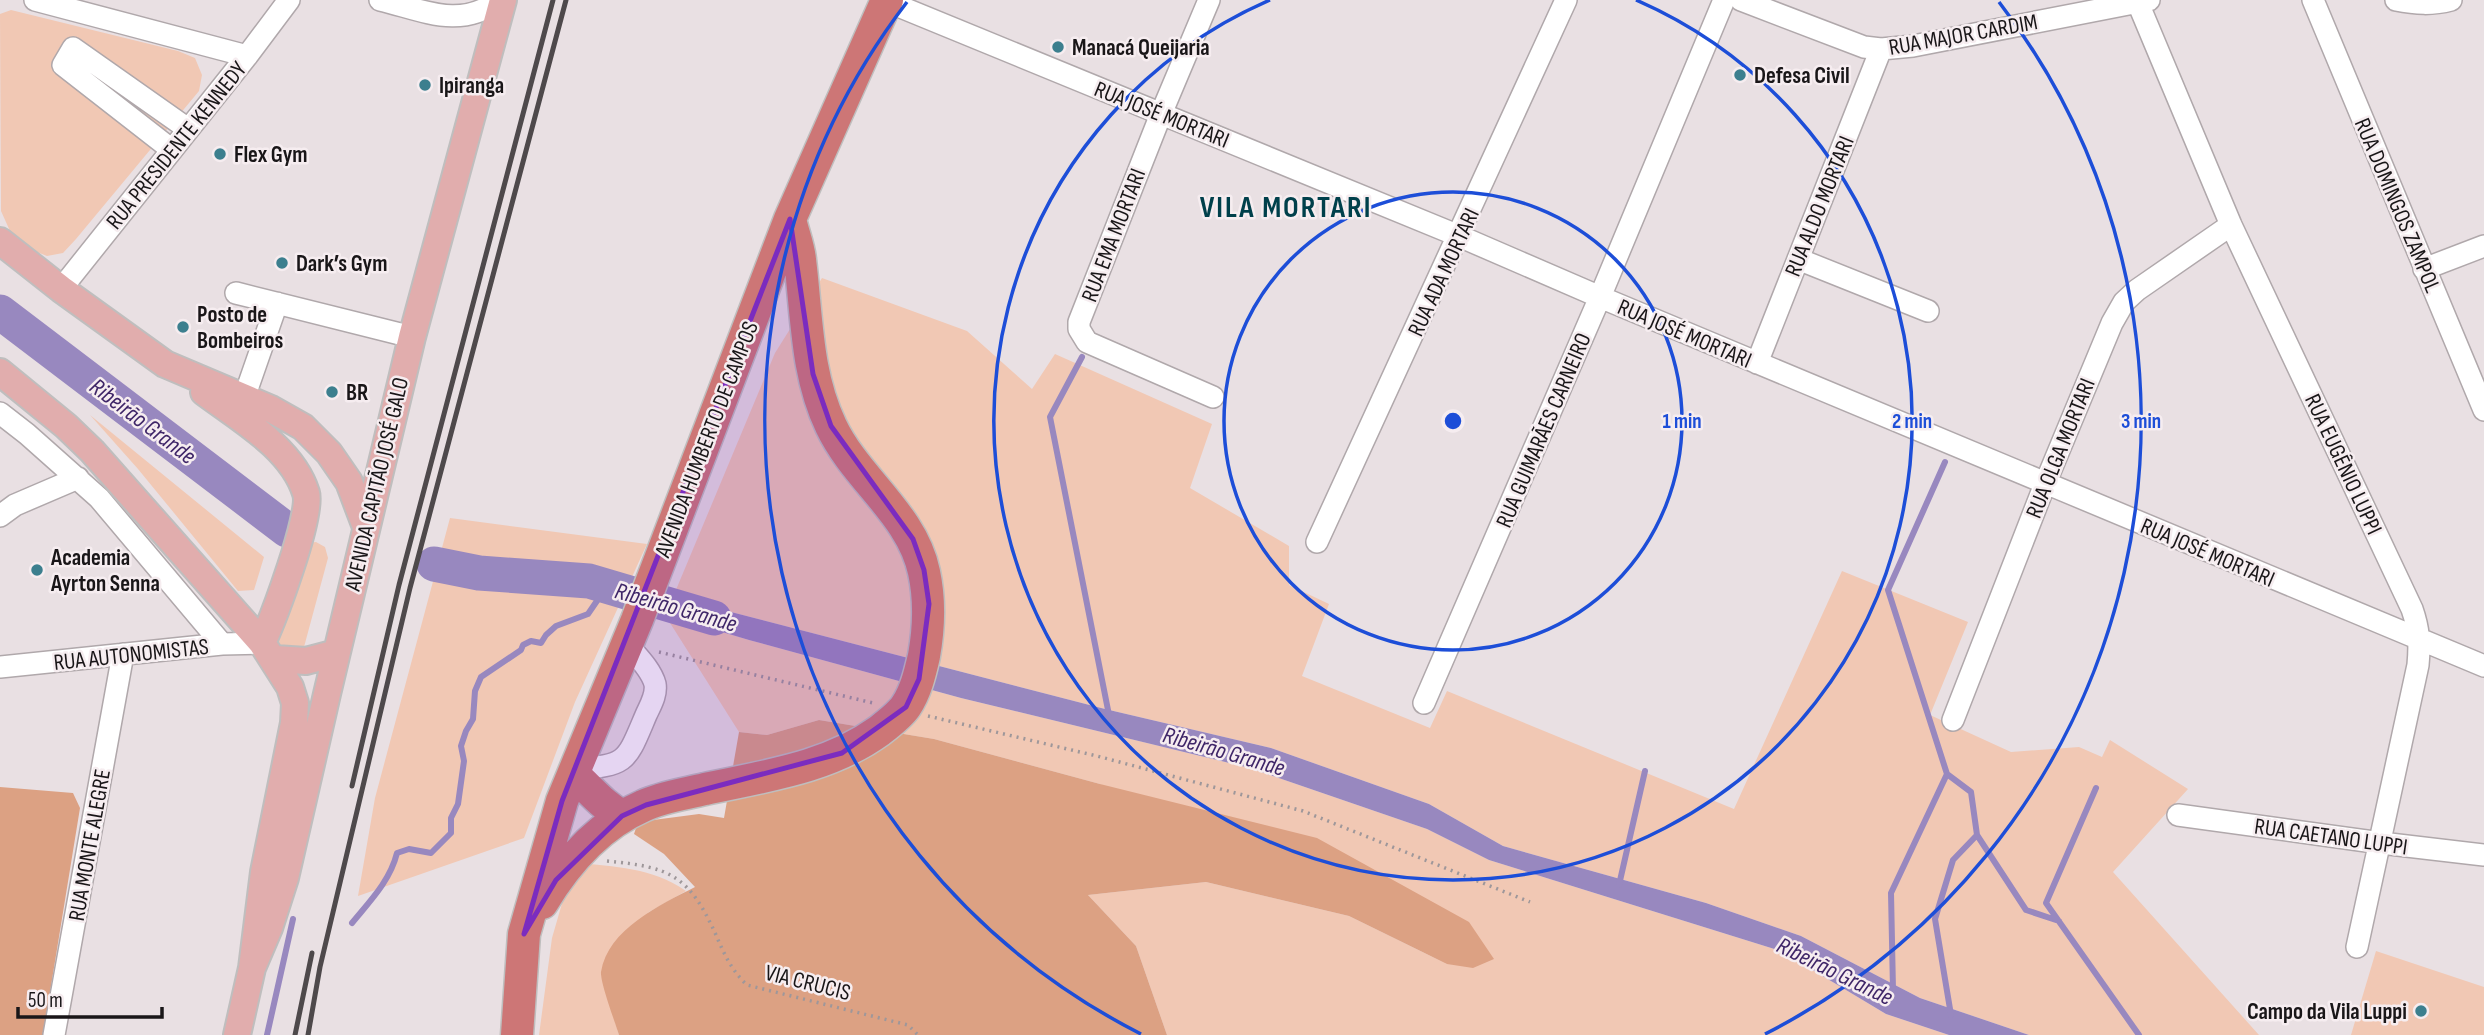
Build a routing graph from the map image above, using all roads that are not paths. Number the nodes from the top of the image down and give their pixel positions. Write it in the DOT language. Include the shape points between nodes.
graph roads {
  1 [pos="36,0"];
  2 [pos="289,0"];
  3 [pos="380,0"];
  4 [pos="501,0"];
  5 [pos="886,0"];
  6 [pos="1209,0"];
  7 [pos="1566,0"];
  8 [pos="1724,0"];
  9 [pos="1741,0"];
  10 [pos="2313,0"];
  11 [pos="2396,0"];
  12 [pos="2451,0"];
  13 [pos="2144,1"];
  14 [pos="1881,49"];
  15 [pos="247,56"];
  16 [pos="1161,114"];
  17 [pos="188,129"];
  18 [pos="172,150"];
  19 [pos="790,219"];
  20 [pos="2231,225"];
  21 [pos="1459,236"];
  22 [pos="0,240"];
  23 [pos="2484,246"];
  24 [pos="1798,260"];
  25 [pos="2424,269"];
  26 [pos="61,289"];
  27 [pos="236,293"];
  28 [pos="1600,298"];
  29 [pos="277,303"];
  30 [pos="1928,311"];
  31 [pos="412,337"];
  32 [pos="1757,363"];
  33 [pos="165,365"];
  34 [pos="0,372"];
  35 [pos="1213,397"];
  36 [pos="244,398"];
  37 [pos="2484,410"];
  38 [pos="0,413"];
  39 [pos="78,478"];
  40 [pos="2045,484"];
  41 [pos="5,505"];
  42 [pos="366,527"];
  43 [pos="1317,542"];
  44 [pos="632,632"];
  45 [pos="261,642"];
  46 [pos="2421,642"];
  47 [pos="222,644"];
  48 [pos="336,653"];
  49 [pos="123,654"];
  50 [pos="2484,666"];
  51 [pos="0,667"];
  52 [pos="1424,703"];
  53 [pos="1953,720"];
  54 [pos="575,772"];
  55 [pos="2178,815"];
  56 [pos="622,816"];
  57 [pos="2381,844"];
  58 [pos="2484,855"];
  59 [pos="524,934"];
  60 [pos="2357,947"];
  61 [pos="251,968"];
  62 [pos="54,1035"];
  63 [pos="237,1035"];
  64 [pos="517,1035"];
  1 -- 15 [label="street"];
  2 -- 15 [label="street, RUA PRESIDENTE KENNEDY"];
  3 -- 4 [label="street" via="452,17 481,12"];
  4 -- 31 [label="main road, AVENIDA CAPITÃO JOSÉ GALO"];
  5 -- 16 [label="street, RUA JOSÉ MORTARI"];
  5 -- 19 [label="highway, AVENIDA HUMBERTO DE CAMPOS"];
  6 -- 16 [label="street, RUA EMA MORTARI"];
  7 -- 21 [label="street, RUA ADA MORTARI"];
  8 -- 28 [label="street, RUA GUIMARÃES CARNEIRO"];
  9 -- 14 [label="street, RUA MAJOR CARDIM" via="1852,44"];
  10 -- 25 [label="street, RUA DOMINGOS ZAMPOL"];
  11 -- 12 [label="street" via="2427,4"];
  13 -- 14 [label="street, RUA MAJOR CARDIM"];
  13 -- 20 [label="street, RUA EUGÊNIO LUPPI"];
  14 -- 24 [label="street, RUA ALDO MORTARI"];
  15 -- 17 [label="street, RUA PRESIDENTE KENNEDY"];
  16 -- 21 [label="street, RUA JOSÉ MORTARI"];
  16 -- 35 [label="street, RUA EMA MORTARI" via="1079,330 1087,342"];
  17 -- 18 [label="street, RUA PRESIDENTE KENNEDY"];
  17 -- 18 [label="street" via="73,48 63,65"];
  18 -- 26 [label="street, RUA PRESIDENTE KENNEDY"];
  19 -- 44 [label="highway, AVENIDA HUMBERTO DE CAMPOS"];
  19 -- 56 [label="highway, AVENIDA HUMBERTO DE CAMPOS" via="800,259 813,374 831,426 852,461 914,539 924,570 929,604 919,679 903,709 863,742 825,761 646,804"];
  20 -- 40 [label="street, RUA OLGA MORTARI" via="2124,302"];
  20 -- 46 [label="street, RUA EUGÊNIO LUPPI" via="2413,609"];
  21 -- 28 [label="street, RUA JOSÉ MORTARI"];
  21 -- 43 [label="street, RUA ADA MORTARI"];
  22 -- 26 [label="main road"];
  23 -- 25 [label="street"];
  24 -- 30 [label="street"];
  24 -- 32 [label="street, RUA ALDO MORTARI"];
  25 -- 37 [label="street, RUA DOMINGOS ZAMPOL"];
  26 -- 33 [label="main road"];
  27 -- 29 [label="street"];
  28 -- 32 [label="street, RUA JOSÉ MORTARI"];
  28 -- 52 [label="street, RUA GUIMARÃES CARNEIRO"];
  29 -- 31 [label="street"];
  29 -- 36 [label="street"];
  31 -- 42 [label="main road, AVENIDA CAPITÃO JOSÉ GALO"];
  32 -- 40 [label="street, RUA JOSÉ MORTARI"];
  33 -- 36 [label="main road"];
  33 -- 45 [label="main road" via="247,424 288,461 308,496 278,608"];
  34 -- 45 [label="main road, AVENIDA CAPITÃO JOSÉ GALO" via="92,451"];
  36 -- 42 [label="main road" via="303,427 329,453 349,482"];
  38 -- 39 [label="street"];
  39 -- 41 [label="street"];
  39 -- 47 [label="street"];
  40 -- 46 [label="street, RUA JOSÉ MORTARI"];
  40 -- 53 [label="street, RUA OLGA MORTARI"];
  42 -- 48 [label="main road, AVENIDA CAPITÃO JOSÉ GALO"];
  44 -- 54 [label="highway, AVENIDA HUMBERTO DE CAMPOS"];
  44 -- 54 [label="street" via="655,684 655,696 631,752 610,766"];
  45 -- 47 [label="street, RUA AUTONOMISTAS"];
  45 -- 48 [label="main road" via="306,661"];
  45 -- 61 [label="main road, AVENIDA CAPITÃO JOSÉ GALO" via="295,703"];
  46 -- 50 [label="street, RUA JOSÉ MORTARI"];
  46 -- 57 [label="street, RUA EUGÊNIO LUPPI"];
  47 -- 49 [label="street, RUA AUTONOMISTAS"];
  48 -- 61 [label="main road, AVENIDA CAPITÃO JOSÉ GALO" via="285,878"];
  49 -- 51 [label="street, RUA AUTONOMISTAS"];
  49 -- 62 [label="street, RUA MONTE ALEGRE"];
  54 -- 56 [label="highway" via="603,805"];
  54 -- 59 [label="highway, AVENIDA HUMBERTO DE CAMPOS" via="562,801"];
  55 -- 57 [label="street, RUA CAETANO LUPPI"];
  56 -- 59 [label="highway, AVENIDA HUMBERTO DE CAMPOS" via="591,840 556,880"];
  57 -- 58 [label="street, RUA CAETANO LUPPI"];
  57 -- 60 [label="street, RUA EUGÊNIO LUPPI"];
  59 -- 64 [label="highway, AVENIDA HUMBERTO DE CAMPOS"];
  61 -- 63 [label="main road, AVENIDA CAPITÃO JOSÉ GALO"];
}
